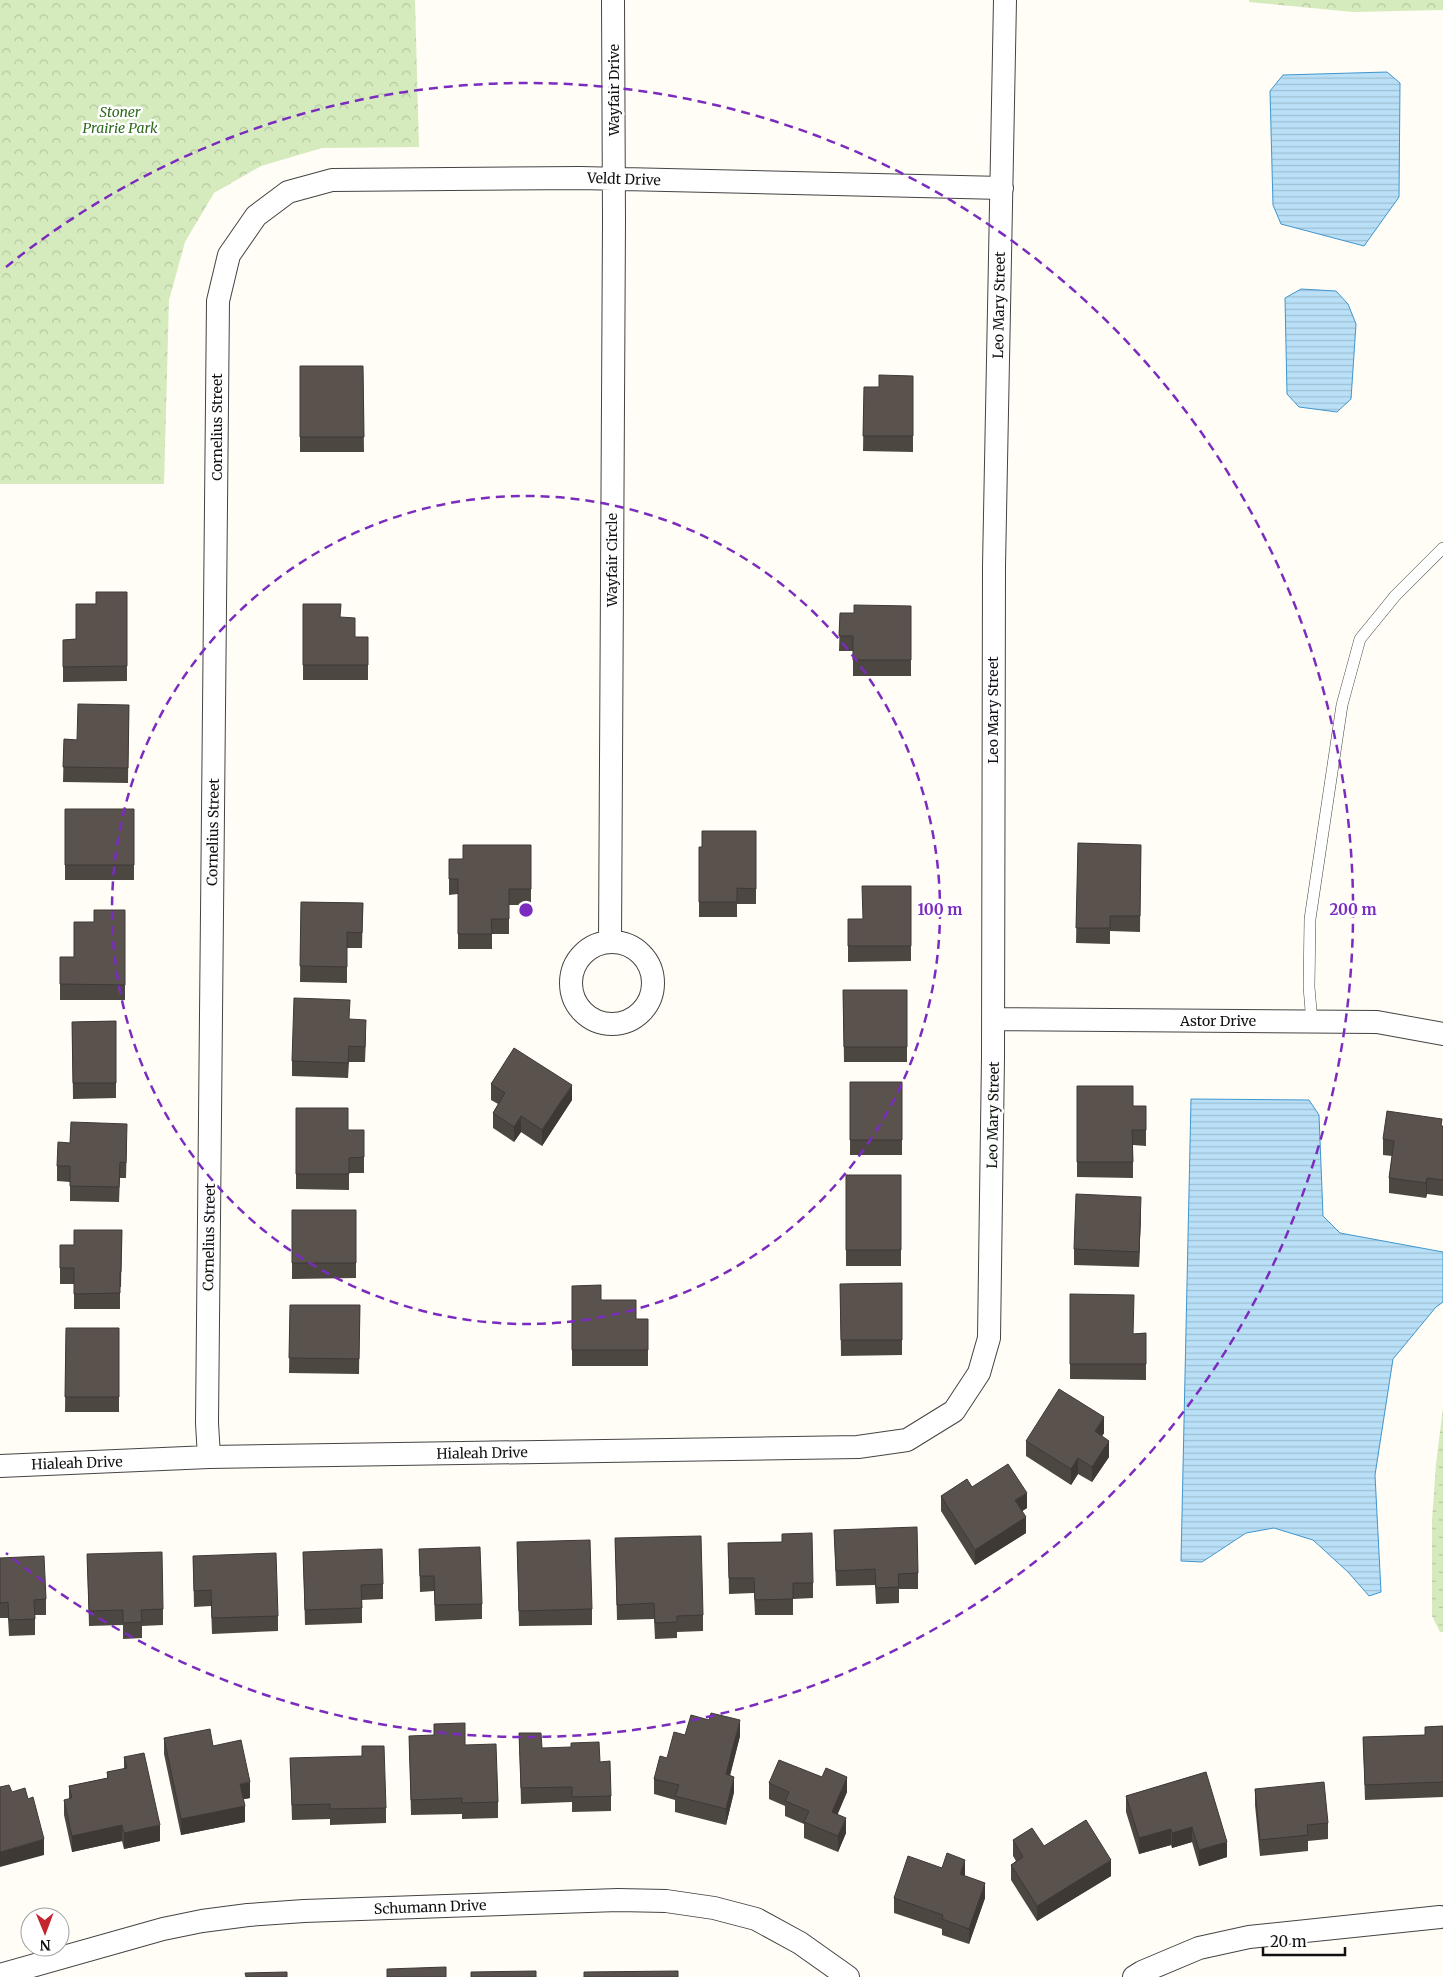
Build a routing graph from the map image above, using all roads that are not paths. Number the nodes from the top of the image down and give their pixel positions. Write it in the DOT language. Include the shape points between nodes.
graph roads {
  1 [pos="613,0"];
  2 [pos="1005,0"];
  3 [pos="614,179"];
  4 [pos="1002,188"];
  5 [pos="256,216"];
  6 [pos="1443,548"];
  7 [pos="610,942"];
  8 [pos="993,1019"];
  9 [pos="1312,1022"];
  10 [pos="1443,1034"];
  11 [pos="954,1410"];
  12 [pos="209,1457"];
  13 [pos="0,1466"];
  14 [pos="1440,1917"];
  15 [pos="0,1975"];
  16 [pos="848,1977"];
  17 [pos="1134,1977"];
  1 -- 3 [label="street, Wayfair Drive"];
  2 -- 4 [label="street, Leo Mary Street"];
  3 -- 4 [label="street, Veldt Drive"];
  3 -- 5 [label="street, Veldt Drive" via="332,180 288,192"];
  3 -- 7 [label="street, Wayfair Circle"];
  4 -- 8 [label="street, Leo Mary Street" via="994,566"];
  5 -- 12 [label="street, Cornelius Street" via="229,255 218,301"];
  6 -- 9 [label="lane" via="1395,596 1360,639 1357,648 1342,705 1310,919"];
  8 -- 9 [label="street, Astor Drive"];
  8 -- 11 [label="street, Leo Mary Street" via="990,1338 979,1373"];
  9 -- 10 [label="street, Astor Drive" via="1376,1022"];
  11 -- 12 [label="street, Hialeah Drive" via="907,1440 858,1447"];
  12 -- 13 [label="street, Hialeah Drive"];
  14 -- 17 [label="street" via="1249,1937 1199,1948"];
  15 -- 16 [label="street, Schumann Drive" via="163,1929 248,1915 618,1900 666,1901 714,1908 756,1919 800,1942"];
}
